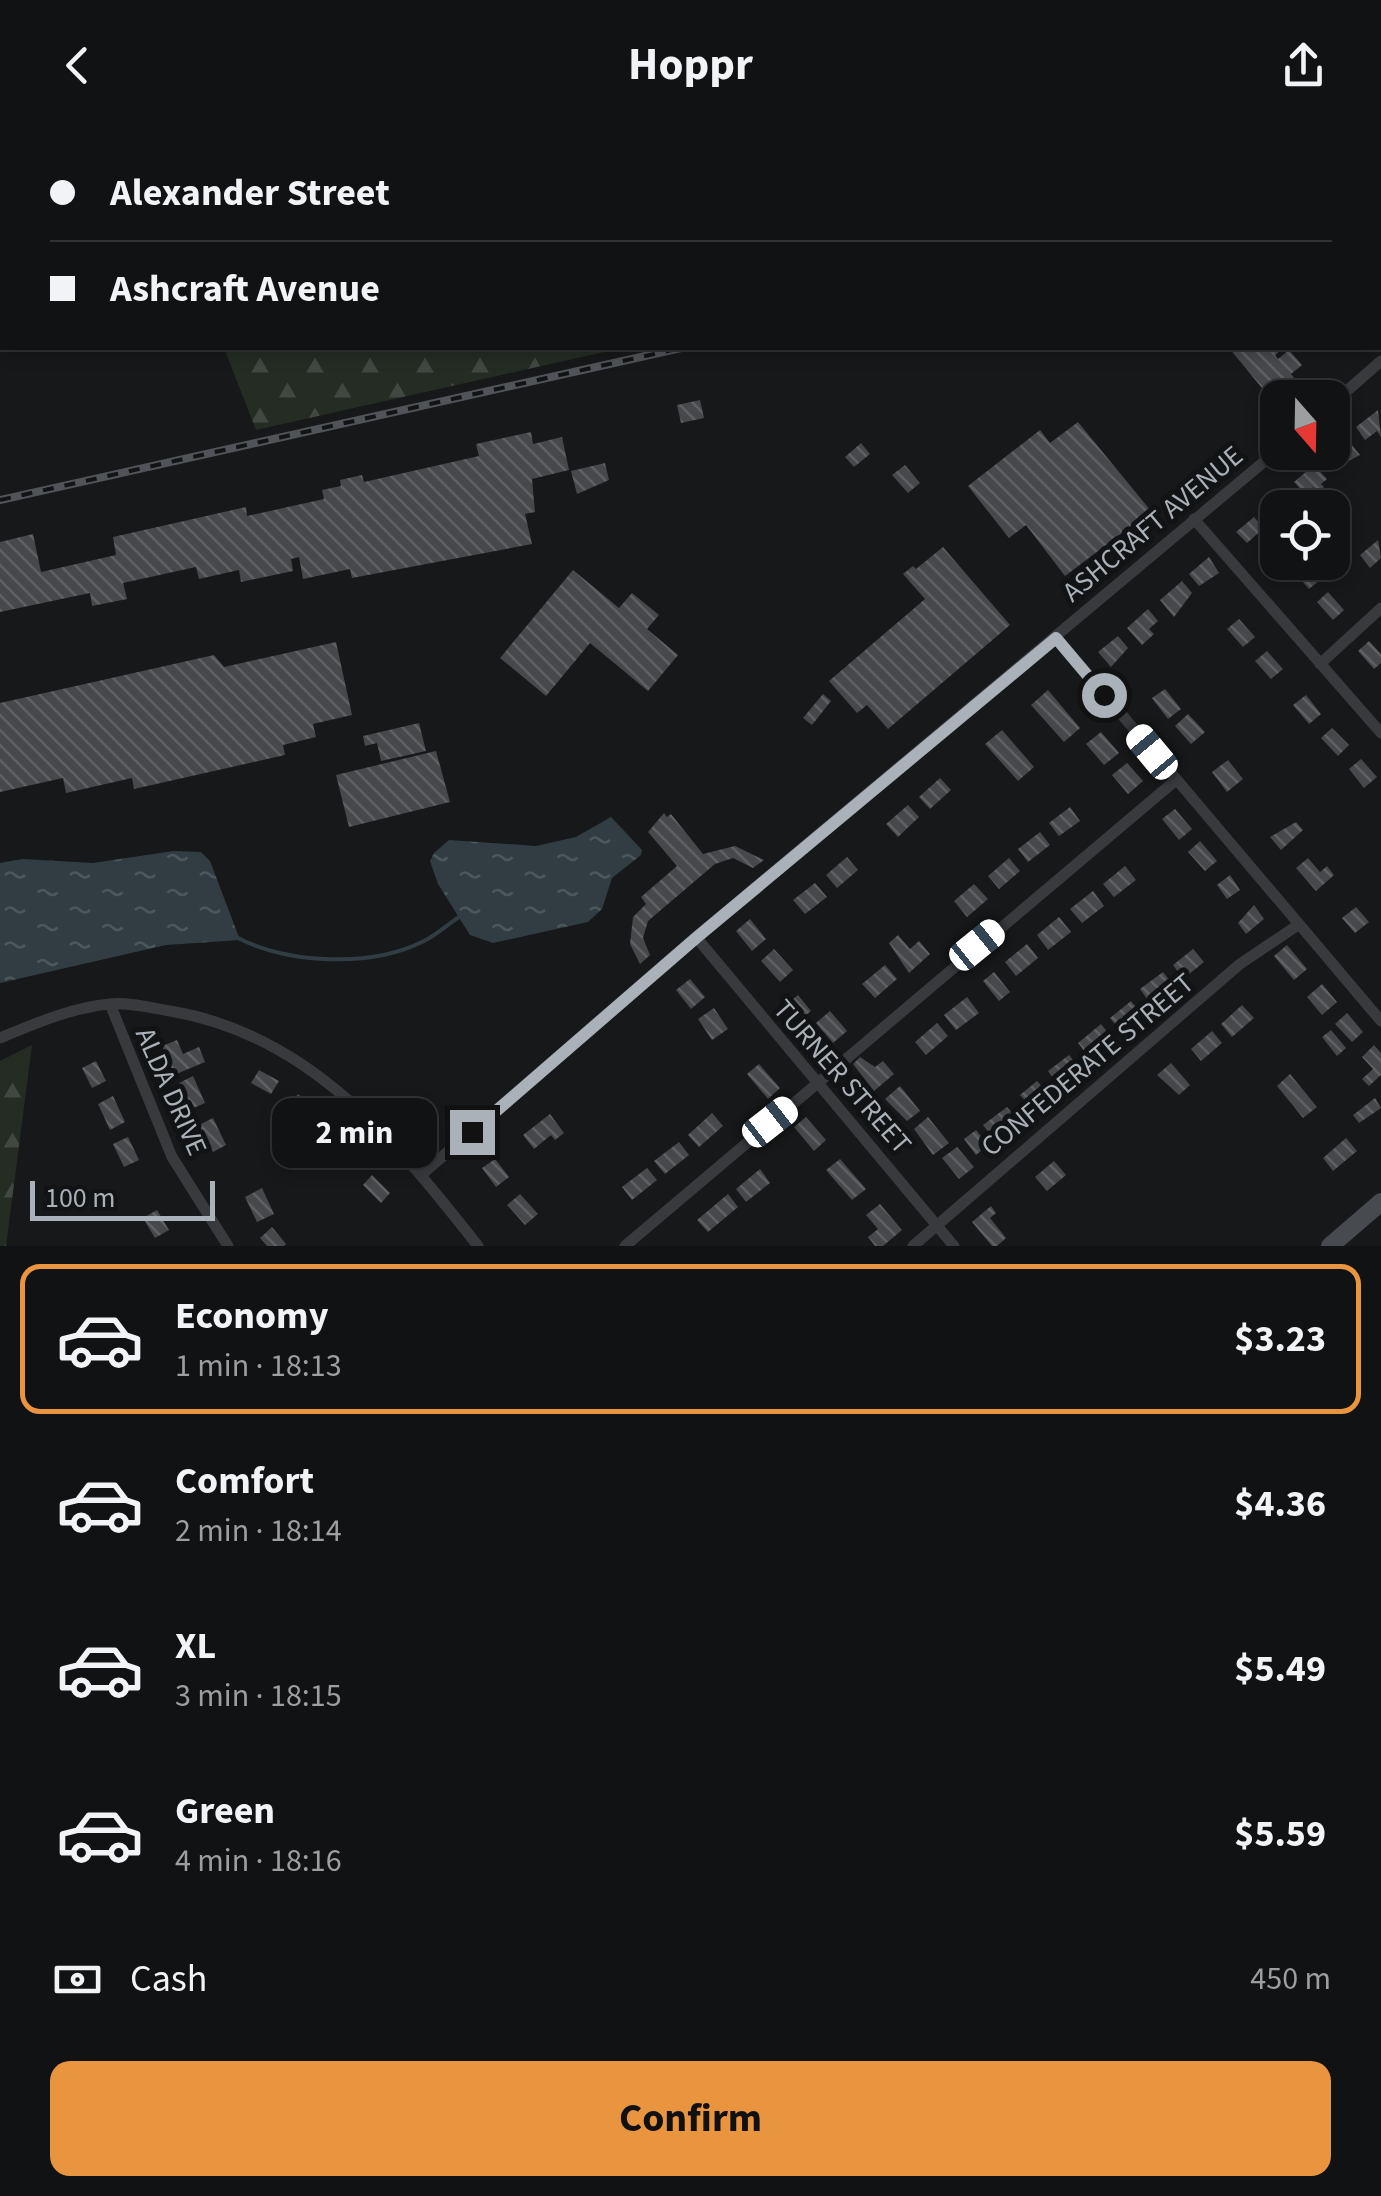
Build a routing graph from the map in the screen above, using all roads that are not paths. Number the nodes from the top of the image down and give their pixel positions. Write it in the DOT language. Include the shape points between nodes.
graph roads {
  1 [pos="1381,361"];
  2 [pos="1350,388"];
  3 [pos="1260,465"];
  4 [pos="1194,519"];
  5 [pos="1381,608"];
  6 [pos="1056,638"];
  7 [pos="1320,664"];
  8 [pos="1381,733"];
  9 [pos="1176,780"];
  10 [pos="1298,925"];
  11 [pos="696,938"];
  12 [pos="110,1004"];
  13 [pos="1381,1021"];
  14 [pos="0,1038"];
  15 [pos="816,1084"];
  16 [pos="421,1175"];
  17 [pos="1381,1202"];
  18 [pos="938,1226"];
  19 [pos="228,1246"];
  20 [pos="478,1246"];
  21 [pos="624,1246"];
  22 [pos="913,1246"];
  23 [pos="954,1246"];
  24 [pos="1330,1246"];
  1 -- 2 [label="street"];
  3 -- 4 [label="street, ASHCRAFT AVENUE"];
  4 -- 6 [label="street, ASHCRAFT AVENUE"];
  4 -- 7 [label="street"];
  5 -- 7 [label="street"];
  6 -- 9 [label="street"];
  6 -- 11 [label="street, ASHCRAFT AVENUE"];
  7 -- 8 [label="street"];
  9 -- 10 [label="street"];
  9 -- 15 [label="street"];
  10 -- 13 [label="street"];
  10 -- 18 [label="street, CONFEDERATE STREET" via="1240,964"];
  11 -- 15 [label="street, TURNER STREET"];
  11 -- 16 [label="street, ASHCRAFT AVENUE"];
  12 -- 14 [label="street"];
  12 -- 16 [label="street" via="206,1017 259,1038 311,1067 354,1103"];
  12 -- 19 [label="street, ALDA DRIVE" via="172,1157"];
  15 -- 18 [label="street, TURNER STREET"];
  15 -- 21 [label="street"];
  16 -- 20 [label="street"];
  17 -- 24 [label="street"];
  18 -- 22 [label="street, CONFEDERATE STREET"];
  18 -- 23 [label="street, TURNER STREET"];
}
